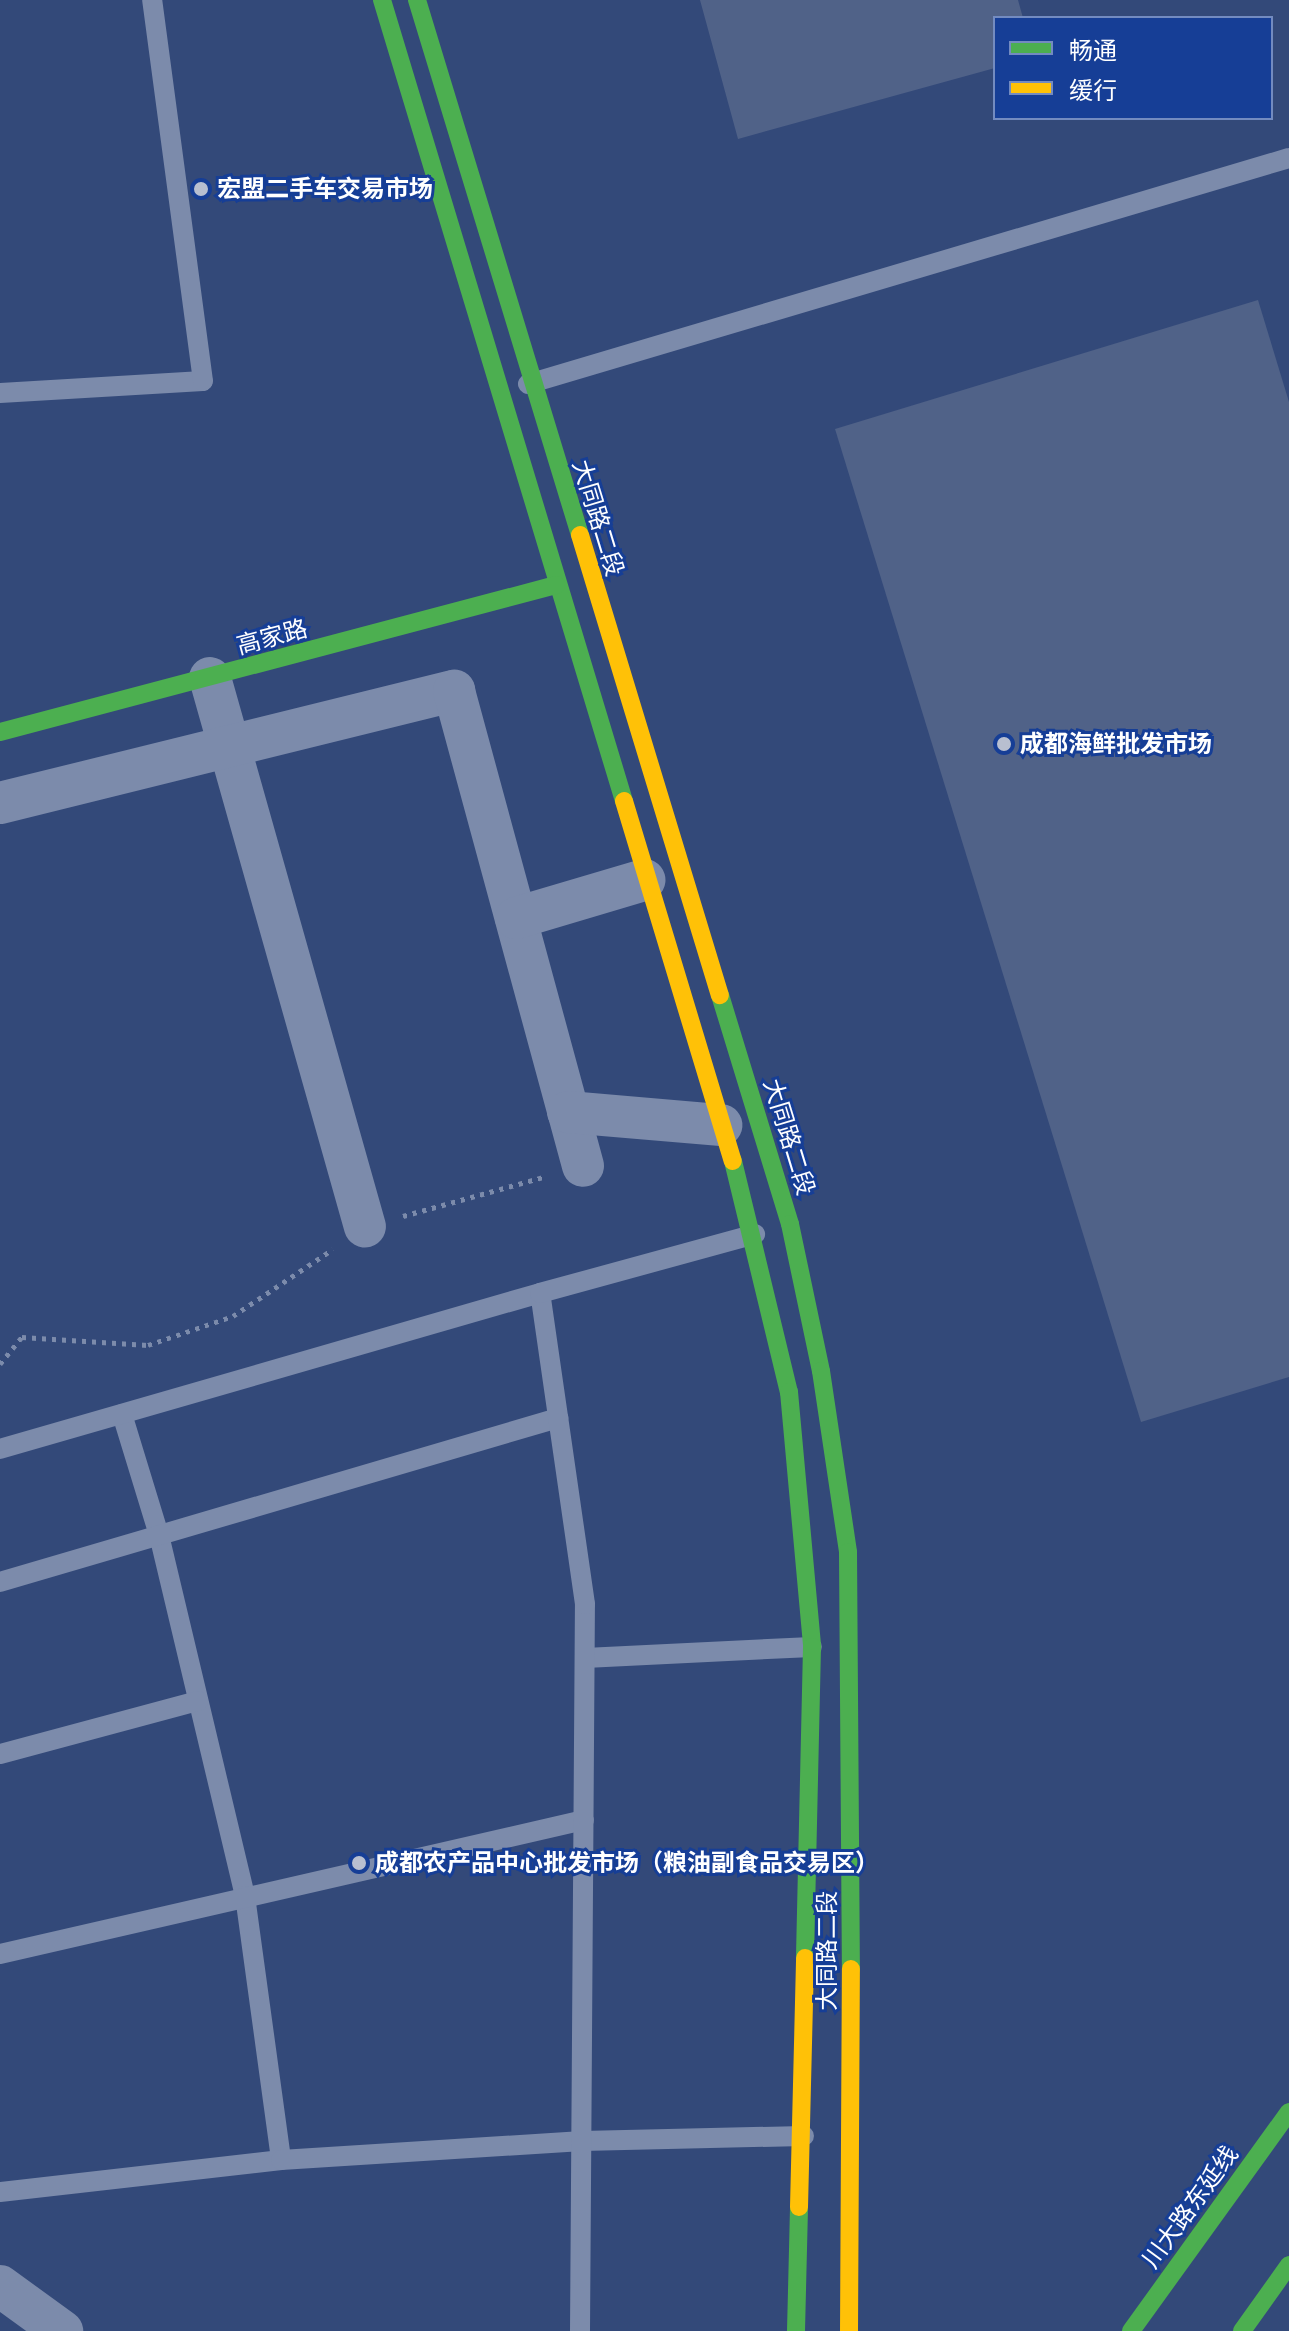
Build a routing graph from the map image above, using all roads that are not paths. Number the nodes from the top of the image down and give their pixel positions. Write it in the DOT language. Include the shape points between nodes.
graph roads {
  1 [pos="152,0"];
  2 [pos="382,0"];
  3 [pos="417,0"];
  4 [pos="1289,158"];
  5 [pos="531,383"];
  6 [pos="497,392"];
  7 [pos="0,393"];
  8 [pos="556,585"];
  9 [pos="210,678"];
  10 [pos="0,732"];
  11 [pos="230,747"];
  12 [pos="0,803"];
  13 [pos="644,880"];
  14 [pos="516,918"];
  15 [pos="568,1112"];
  16 [pos="721,1125"];
  17 [pos="583,1166"];
  18 [pos="365,1227"];
  19 [pos="755,1234"];
  20 [pos="540,1293"];
  21 [pos="122,1414"];
  22 [pos="558,1418"];
  23 [pos="0,1449"];
  24 [pos="159,1535"];
  25 [pos="0,1582"];
  26 [pos="812,1647"];
  27 [pos="585,1658"];
  28 [pos="198,1701"];
  29 [pos="0,1754"];
  30 [pos="584,1820"];
  31 [pos="245,1896"];
  32 [pos="0,1954"];
  33 [pos="1289,2112"];
  34 [pos="804,2136"];
  35 [pos="582,2141"];
  36 [pos="281,2160"];
  37 [pos="0,2192"];
  38 [pos="1289,2265"];
  39 [pos="0,2286"];
  40 [pos="62,2331"];
  41 [pos="580,2331"];
  42 [pos="796,2331"];
  43 [pos="849,2331"];
  44 [pos="1131,2331"];
  45 [pos="1242,2331"];
  1 -- 7 [label="lane" via="203,381"];
  2 -- 6 [label="street, 大同路二段"];
  3 -- 5 [label="street, 大同路二段"];
  4 -- 5 [label="lane"];
  5 -- 6 [label="lane"];
  5 -- 43 [label="street, 大同路二段" via="790,1224 821,1371 848,1552 853,1638"];
  6 -- 8 [label="street, 大同路二段"];
  8 -- 9 [label="street, 高家路"];
  8 -- 13 [label="street, 大同路二段"];
  9 -- 10 [label="street, 高家路"];
  9 -- 11 [label="street"];
  11 -- 12 [label="street"];
  11 -- 14 [label="street" via="454,691"];
  11 -- 18 [label="street"];
  13 -- 14 [label="street"];
  13 -- 16 [label="street, 大同路二段"];
  14 -- 15 [label="street"];
  15 -- 16 [label="street"];
  15 -- 17 [label="street"];
  16 -- 19 [label="street, 大同路二段"];
  19 -- 20 [label="lane"];
  19 -- 26 [label="street, 大同路二段" via="789,1392"];
  20 -- 21 [label="lane"];
  20 -- 22 [label="lane"];
  21 -- 23 [label="lane"];
  21 -- 24 [label="lane"];
  22 -- 24 [label="lane"];
  22 -- 27 [label="lane" via="585,1604"];
  24 -- 25 [label="lane"];
  24 -- 28 [label="lane"];
  26 -- 27 [label="lane"];
  26 -- 34 [label="street, 大同路二段"];
  27 -- 30 [label="lane"];
  28 -- 29 [label="lane"];
  28 -- 31 [label="lane"];
  30 -- 31 [label="lane"];
  30 -- 35 [label="lane"];
  31 -- 32 [label="lane"];
  31 -- 36 [label="lane"];
  33 -- 44 [label="street, 川大路东延线"];
  34 -- 35 [label="lane"];
  34 -- 42 [label="street, 大同路二段"];
  35 -- 36 [label="lane"];
  35 -- 41 [label="lane"];
  36 -- 37 [label="lane"];
  38 -- 45 [label="street"];
  39 -- 40 [label="street"];
}
